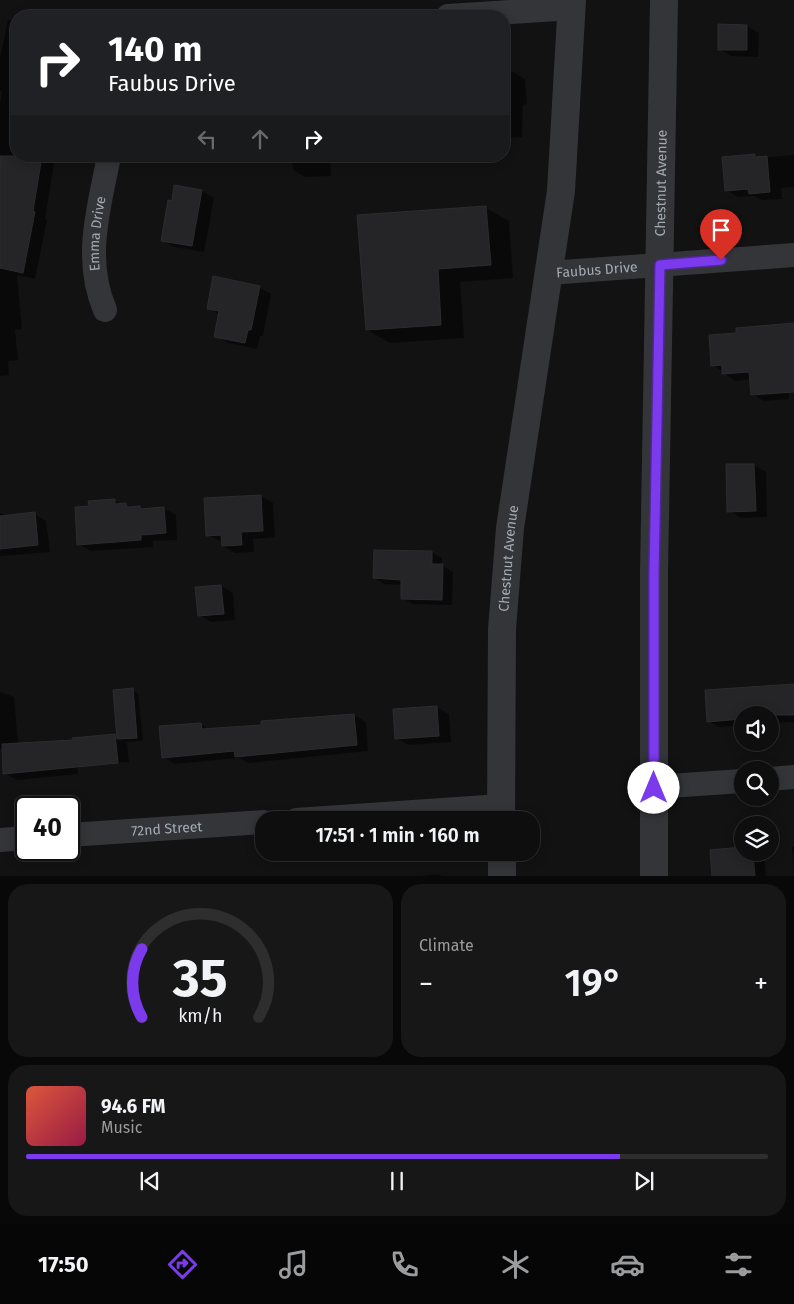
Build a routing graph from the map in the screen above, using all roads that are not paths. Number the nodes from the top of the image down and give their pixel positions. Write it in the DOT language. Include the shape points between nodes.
graph roads {
  1 [pos="664,0"];
  2 [pos="572,4"];
  3 [pos="510,10"];
  4 [pos="108,162"];
  5 [pos="794,254"];
  6 [pos="660,265"];
  7 [pos="549,273"];
  8 [pos="105,310"];
  9 [pos="794,777"];
  10 [pos="779,778"];
  11 [pos="734,782"];
  12 [pos="654,788"];
  13 [pos="501,811"];
  14 [pos="255,823"];
  15 [pos="80,834"];
  16 [pos="15,839"];
  17 [pos="0,840"];
  18 [pos="502,861"];
  19 [pos="502,876"];
  20 [pos="654,876"];
  1 -- 6 [label="street, Chestnut Avenue"];
  2 -- 3 [label="street"];
  2 -- 7 [label="street, Chestnut Avenue" via="561,191"];
  4 -- 8 [label="street, Emma Drive" via="93,246 95,281"];
  5 -- 6 [label="street, Faubus Drive"];
  6 -- 7 [label="street, Faubus Drive"];
  6 -- 12 [label="street, Chestnut Avenue"];
  7 -- 13 [label="street, Chestnut Avenue" via="510,528 502,628"];
  9 -- 10 [label="street"];
  11 -- 12 [label="street"];
  12 -- 20 [label="street, Chestnut Avenue"];
  14 -- 15 [label="street, 72nd Street"];
  16 -- 17 [label="street"];
  18 -- 19 [label="street"];
}
